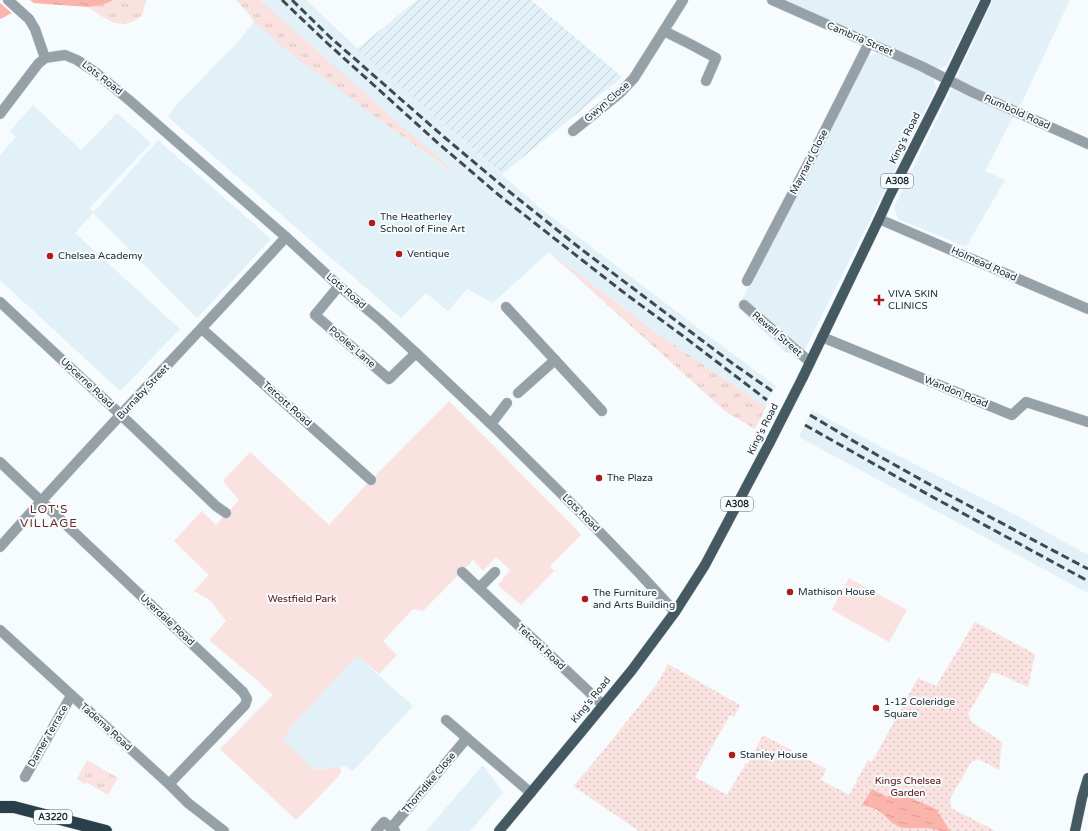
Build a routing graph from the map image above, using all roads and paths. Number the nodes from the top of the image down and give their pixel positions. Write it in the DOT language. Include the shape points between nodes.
graph roads {
  1 [pos="8,0"];
  2 [pos="683,0"];
  3 [pos="772,0"];
  4 [pos="986,0"];
  5 [pos="664,32"];
  6 [pos="869,43"];
  7 [pos="45,58"];
  8 [pos="947,79"];
  9 [pos="706,81"];
  10 [pos="0,114"];
  11 [pos="573,131"];
  12 [pos="1088,144"];
  13 [pos="879,218"];
  14 [pos="286,237"];
  15 [pos="747,281"];
  16 [pos="339,286"];
  17 [pos="0,302"];
  18 [pos="744,305"];
  19 [pos="506,307"];
  20 [pos="1088,309"];
  21 [pos="202,328"];
  22 [pos="822,337"];
  23 [pos="416,353"];
  24 [pos="555,360"];
  25 [pos="810,362"];
  26 [pos="518,393"];
  27 [pos="508,403"];
  28 [pos="602,411"];
  29 [pos="121,415"];
  30 [pos="1088,422"];
  31 [pos="491,424"];
  32 [pos="0,462"];
  33 [pos="371,480"];
  34 [pos="41,501"];
  35 [pos="226,514"];
  36 [pos="0,547"];
  37 [pos="462,572"];
  38 [pos="495,572"];
  39 [pos="479,588"];
  40 [pos="675,612"];
  41 [pos="0,630"];
  42 [pos="71,696"];
  43 [pos="603,705"];
  44 [pos="446,720"];
  45 [pos="467,738"];
  46 [pos="25,777"];
  47 [pos="1088,778"];
  48 [pos="169,784"];
  49 [pos="531,793"];
  50 [pos="0,802"];
  51 [pos="0,807"];
  52 [pos="14,807"];
  53 [pos="215,827"];
  54 [pos="393,829"];
  55 [pos="106,831"];
  56 [pos="224,831"];
  57 [pos="376,831"];
  58 [pos="499,831"];
  59 [pos="1075,831"];
  1 -- 7 [label="street" via="30,19"];
  2 -- 5 [label="street, Gwyn Close"];
  3 -- 6 [label="street, Cambria Street"];
  4 -- 8 [label="main road, King's Road / A308"];
  5 -- 9 [label="street" via="716,58"];
  5 -- 11 [label="street, Gwyn Close" via="634,78 620,93"];
  6 -- 8 [label="street, Cambria Street"];
  6 -- 15 [label="street, Maynard Close"];
  7 -- 10 [label="street"];
  7 -- 14 [label="street, Lots Road" via="65,55 78,60 95,72"];
  8 -- 12 [label="street, Rumbold Road"];
  8 -- 13 [label="main road, King's Road / A308"];
  13 -- 20 [label="street, Holmead Road"];
  13 -- 22 [label="main road, King's Road / A308"];
  14 -- 16 [label="street, Lots Road"];
  14 -- 21 [label="street, Burnaby Street"];
  16 -- 23 [label="street, Lots Road"];
  16 -- 23 [label="street, Pooles Lane" via="315,315 389,379"];
  17 -- 29 [label="street, Upcerne Road"];
  18 -- 25 [label="street, Rewell Street"];
  19 -- 24 [label="street"];
  21 -- 29 [label="street, Burnaby Street"];
  21 -- 33 [label="street, Tetcott Road"];
  22 -- 25 [label="main road, King's Road / A308"];
  22 -- 30 [label="street, Wandon Road" via="1012,415 1026,402"];
  23 -- 31 [label="street, Lots Road"];
  24 -- 26 [label="street"];
  24 -- 28 [label="street"];
  25 -- 40 [label="main road, King's Road / A308, bridge" via="705,565"];
  27 -- 31 [label="street"];
  29 -- 34 [label="street, Burnaby Street"];
  29 -- 35 [label="street, Upcerne Road"];
  31 -- 40 [label="street, Lots Road" via="590,522"];
  32 -- 34 [label="street, Uverdale Road"];
  34 -- 36 [label="street, Burnaby Street"];
  34 -- 48 [label="street, Uverdale Road" via="244,692 247,699 245,705"];
  37 -- 39 [label="street, Tetcott Road"];
  38 -- 39 [label="street"];
  39 -- 43 [label="street, Tetcott Road"];
  40 -- 43 [label="main road, King's Road / A308"];
  41 -- 42 [label="street, Tadema Road"];
  42 -- 46 [label="street, Damer Terrace"];
  42 -- 48 [label="street, Tadema Road"];
  43 -- 49 [label="main road, King's Road / A308"];
  44 -- 45 [label="street"];
  45 -- 49 [label="street"];
  45 -- 54 [label="street, Thorndike Close"];
  47 -- 59 [label="main road"];
  48 -- 53 [label="street, Tadema Road"];
  49 -- 58 [label="main road, King's Road / A308"];
  50 -- 52 [label="street"];
  51 -- 52 [label="highway, A3220"];
  52 -- 55 [label="highway, A3220"];
  53 -- 56 [label="street, Tadema Road"];
  54 -- 57 [label="street, Thorndike Close" via="384,822"];
}
